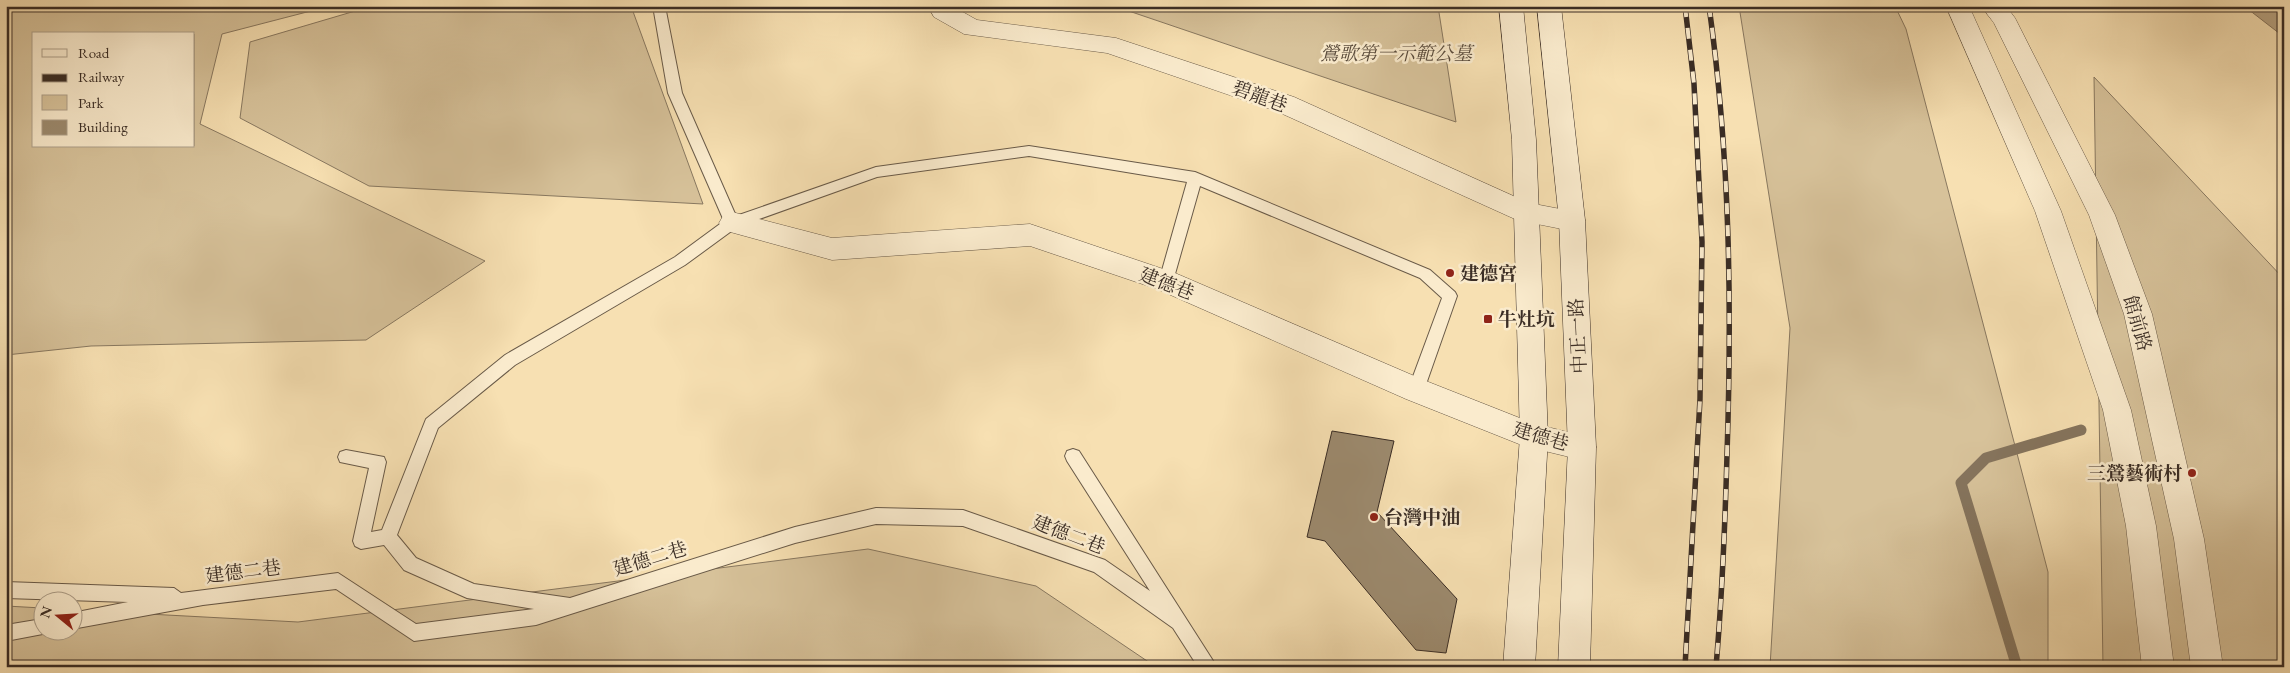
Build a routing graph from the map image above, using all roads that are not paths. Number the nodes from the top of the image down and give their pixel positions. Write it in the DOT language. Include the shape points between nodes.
graph roads {
  1 [pos="659,6"];
  2 [pos="939,6"];
  3 [pos="1511,6"];
  4 [pos="1549,6"];
  5 [pos="1957,6"];
  6 [pos="1992,6"];
  7 [pos="1195,178"];
  8 [pos="1526,213"];
  9 [pos="1572,220"];
  10 [pos="732,223"];
  11 [pos="1166,281"];
  12 [pos="1416,390"];
  13 [pos="1534,437"];
  14 [pos="1582,447"];
  15 [pos="1073,456"];
  16 [pos="346,457"];
  17 [pos="388,537"];
  18 [pos="6,590"];
  19 [pos="203,596"];
  20 [pos="570,606"];
  21 [pos="82,619"];
  22 [pos="1178,622"];
  23 [pos="32,629"];
  24 [pos="6,633"];
  25 [pos="1208,667"];
  26 [pos="1519,667"];
  27 [pos="1574,667"];
  28 [pos="2158,667"];
  29 [pos="2207,667"];
  1 -- 10 [label="lane" via="675,93"];
  2 -- 8 [label="street, 碧龍巷" via="972,28 1108,44 1285,104"];
  3 -- 8 [label="street" via="1524,140"];
  4 -- 9 [label="street, 中正一路"];
  5 -- 28 [label="street" via="2048,211 2117,410 2141,526"];
  6 -- 29 [label="street, 館前路" via="2003,18 2102,215 2138,314 2189,539"];
  7 -- 10 [label="lane" via="1029,151 876,172"];
  7 -- 11 [label="lane"];
  7 -- 12 [label="lane" via="1425,274 1450,296"];
  8 -- 9 [label="street, 碧龍巷"];
  8 -- 13 [label="street"];
  9 -- 14 [label="street, 中正一路"];
  10 -- 11 [label="street, 建德巷" via="832,249 1030,235"];
  10 -- 17 [label="lane" via="680,261 510,360 432,424"];
  11 -- 12 [label="street, 建德巷"];
  12 -- 13 [label="street, 建德巷"];
  13 -- 14 [label="street, 建德巷"];
  13 -- 26 [label="street"];
  14 -- 27 [label="street, 中正一路"];
  15 -- 22 [label="lane"];
  16 -- 17 [label="lane" via="378,462 361,541"];
  17 -- 20 [label="lane" via="410,564 473,592"];
  18 -- 19 [label="lane"];
  19 -- 20 [label="lane, 建德二巷" via="338,581 414,633 536,617"];
  19 -- 21 [label="lane, 建德二巷"];
  20 -- 22 [label="lane, 建德二巷" via="795,535 876,516 963,518 1099,566"];
  22 -- 25 [label="lane, 建德二巷"];
  23 -- 24 [label="lane"];
}
